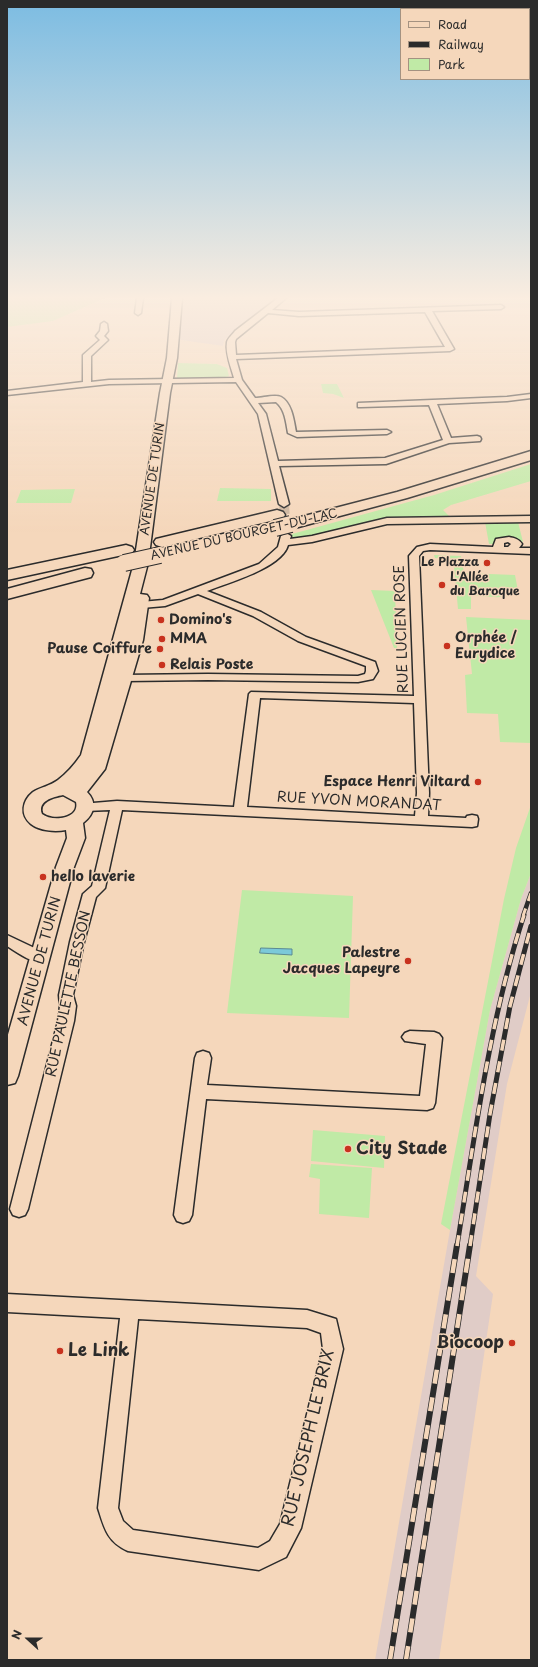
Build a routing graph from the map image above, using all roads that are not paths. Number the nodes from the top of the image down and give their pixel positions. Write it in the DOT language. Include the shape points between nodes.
graph roads {
  1 [pos="87,376"];
  2 [pos="169,376"];
  3 [pos="237,376"];
  4 [pos="238,380"];
  5 [pos="168,382"];
  6 [pos="87,384"];
  7 [pos="7,393"];
  8 [pos="531,396"];
  9 [pos="254,401"];
  10 [pos="432,402"];
  11 [pos="361,405"];
  12 [pos="387,432"];
  13 [pos="478,439"];
  14 [pos="448,441"];
  15 [pos="531,443"];
  16 [pos="531,455"];
  17 [pos="274,464"];
  18 [pos="531,519"];
  19 [pos="284,523"];
  20 [pos="161,548"];
  21 [pos="531,551"];
  22 [pos="124,555"];
  23 [pos="7,568"];
  24 [pos="85,573"];
  25 [pos="7,575"];
  26 [pos="7,591"];
  27 [pos="199,591"];
  28 [pos="7,594"];
  29 [pos="136,605"];
  30 [pos="124,678"];
  31 [pos="420,700"];
  32 [pos="55,790"];
  33 [pos="117,805"];
  34 [pos="79,806"];
  35 [pos="240,811"];
  36 [pos="472,819"];
  37 [pos="421,820"];
  38 [pos="49,825"];
  39 [pos="65,867"];
  40 [pos="7,940"];
  41 [pos="40,957"];
  42 [pos="410,1037"];
  43 [pos="203,1058"];
  44 [pos="8,1069"];
  45 [pos="200,1092"];
  46 [pos="19,1209"];
  47 [pos="183,1214"];
  48 [pos="7,1304"];
  49 [pos="130,1310"];
  1 -- 6 [label="street"];
  2 -- 5 [label="main road, AVENUE DE TURIN"];
  3 -- 4 [label="street"];
  4 -- 5 [label="street"];
  4 -- 9 [label="street"];
  5 -- 6 [label="street"];
  5 -- 29 [label="main road, AVENUE DE TURIN"];
  6 -- 7 [label="street"];
  8 -- 10 [label="street"];
  9 -- 12 [label="street" via="278,399 284,403 288,410 292,433 297,435"];
  9 -- 17 [label="street" via="262,414"];
  10 -- 11 [label="street"];
  10 -- 14 [label="street"];
  13 -- 14 [label="street"];
  14 -- 17 [label="street" via="386,461"];
  15 -- 19 [label="highway"];
  16 -- 19 [label="highway, AVENUE DU BOURGET-DU-LAC" via="364,506"];
  17 -- 19 [label="street"];
  18 -- 19 [label="street" via="387,521 312,539"];
  19 -- 20 [label="highway, AVENUE DU BOURGET-DU-LAC"];
  19 -- 20 [label="highway, AVENUE DU BOURGET-DU-LAC" via="211,531"];
  19 -- 27 [label="street" via="278,554 262,566"];
  20 -- 22 [label="highway, AVENUE DU BOURGET-DU-LAC, bridge"];
  21 -- 31 [label="street, RUE LUCIEN ROSE" via="430,547 420,549 414,556"];
  22 -- 23 [label="highway"];
  22 -- 24 [label="highway"];
  22 -- 25 [label="highway"];
  24 -- 26 [label="highway"];
  24 -- 28 [label="highway"];
  27 -- 29 [label="street" via="164,603"];
  27 -- 30 [label="street" via="257,614 302,638 371,664 372,671 369,677 358,679"];
  29 -- 30 [label="main road, AVENUE DE TURIN" via="136,640"];
  29 -- 32 [label="main road, AVENUE DE TURIN" via="89,756 69,782"];
  30 -- 34 [label="main road, AVENUE DE TURIN" via="96,769"];
  31 -- 35 [label="street" via="255,694"];
  31 -- 37 [label="street, RUE LUCIEN ROSE" via="424,793"];
  32 -- 34 [label="main road" via="71,790"];
  32 -- 38 [label="main road" via="41,795 32,806 33,816"];
  33 -- 34 [label="street, RUE YVON MORANDAT"];
  33 -- 35 [label="street, RUE YVON MORANDAT"];
  33 -- 46 [label="street, RUE PAULETTE BESSON" via="98,888 90,894 77,942 66,994 66,1021"];
  34 -- 38 [label="main road" via="66,824"];
  34 -- 39 [label="main road, AVENUE DE TURIN" via="76,838"];
  35 -- 37 [label="street, RUE YVON MORANDAT"];
  36 -- 37 [label="street, RUE YVON MORANDAT" via="472,823"];
  38 -- 39 [label="main road, AVENUE DE TURIN" via="60,834 64,845"];
  39 -- 41 [label="main road, AVENUE DE TURIN"];
  40 -- 41 [label="street"];
  41 -- 44 [label="main road, AVENUE DE TURIN"];
  42 -- 45 [label="street" via="434,1038 427,1103"];
  43 -- 45 [label="street"];
  45 -- 47 [label="street"];
  48 -- 49 [label="street, RUE JOSEPH LE BRIX"];
  49 -- 49 [label="street, RUE JOSEPH LE BRIX" via="108,1508 115,1528 128,1540 259,1558 278,1549 290,1528 333,1349 329,1326 307,1319"];
}
